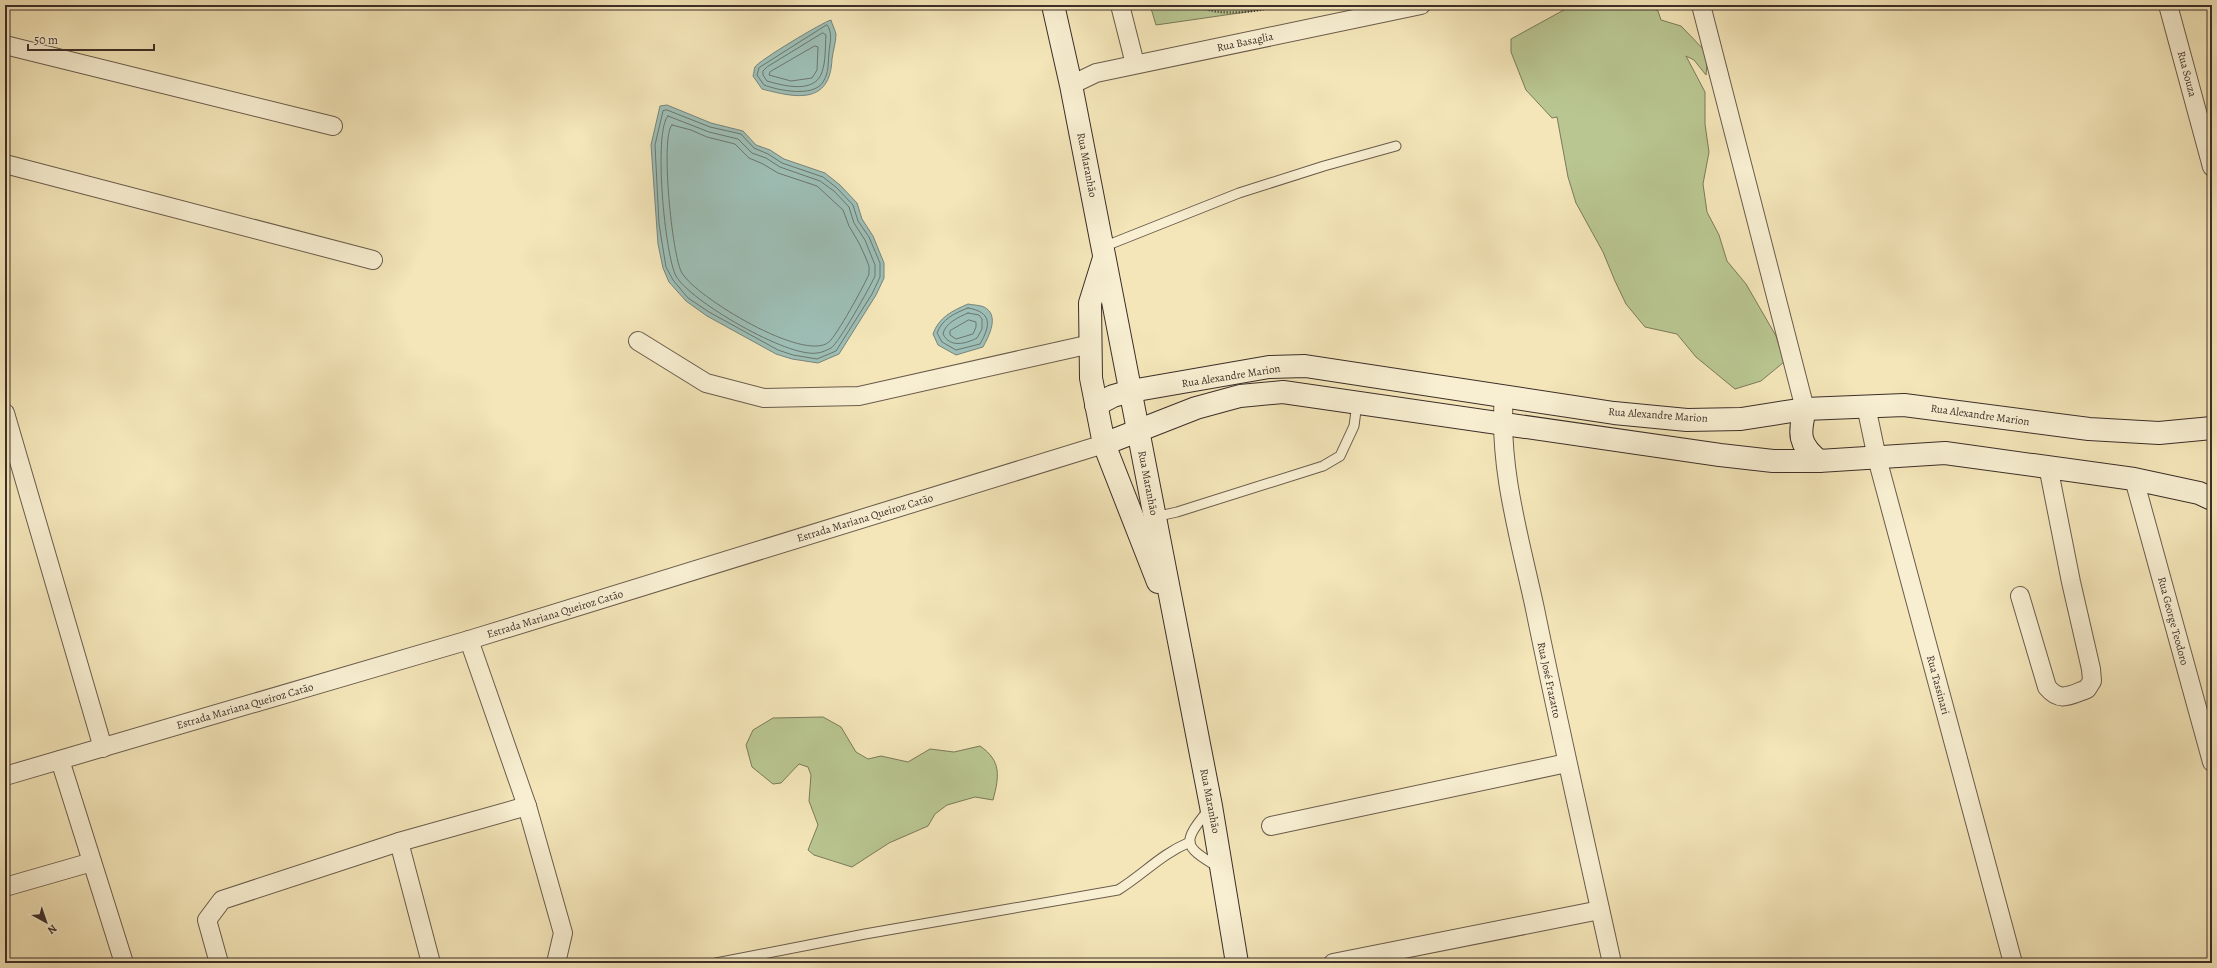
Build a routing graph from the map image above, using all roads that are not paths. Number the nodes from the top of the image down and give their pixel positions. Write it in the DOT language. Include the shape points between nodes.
graph roads {
  1 [pos="1053,5"];
  2 [pos="1120,5"];
  3 [pos="1421,5"];
  4 [pos="1701,5"];
  5 [pos="2168,5"];
  6 [pos="5,45"];
  7 [pos="1135,64"];
  8 [pos="1071,85"];
  9 [pos="333,126"];
  10 [pos="2208,132"];
  11 [pos="1396,146"];
  12 [pos="5,164"];
  13 [pos="2212,167"];
  14 [pos="1104,252"];
  15 [pos="373,260"];
  16 [pos="638,341"];
  17 [pos="1091,344"];
  18 [pos="1131,391"];
  19 [pos="1504,395"];
  20 [pos="1357,403"];
  21 [pos="1096,405"];
  22 [pos="1866,406"];
  23 [pos="1805,409"];
  24 [pos="5,413"];
  25 [pos="1502,425"];
  26 [pos="2212,428"];
  27 [pos="1138,429"];
  28 [pos="1104,444"];
  29 [pos="1877,458"];
  30 [pos="1819,461"];
  31 [pos="2048,466"];
  32 [pos="2134,479"];
  33 [pos="2212,499"];
  34 [pos="1154,517"];
  35 [pos="2020,596"];
  36 [pos="1176,626"];
  37 [pos="469,640"];
  38 [pos="103,748"];
  39 [pos="60,760"];
  40 [pos="2212,762"];
  41 [pos="1567,763"];
  42 [pos="5,776"];
  43 [pos="527,806"];
  44 [pos="1211,806"];
  45 [pos="1271,826"];
  46 [pos="400,842"];
  47 [pos="1190,842"];
  48 [pos="92,862"];
  49 [pos="1222,869"];
  50 [pos="5,887"];
  51 [pos="1600,910"];
  52 [pos="124,963"];
  53 [pos="219,963"];
  54 [pos="431,963"];
  55 [pos="556,963"];
  56 [pos="716,963"];
  57 [pos="1237,963"];
  58 [pos="1333,963"];
  59 [pos="1612,963"];
  60 [pos="2013,963"];
  1 -- 8 [label="street, Rua Maranhão"];
  2 -- 7 [label="street"];
  3 -- 7 [label="street, Rua Basaglia"];
  4 -- 23 [label="street"];
  5 -- 10 [label="street, Rua Souza"];
  6 -- 9 [label="street"];
  7 -- 8 [label="street, Rua Basaglia" via="1096,73"];
  8 -- 14 [label="street, Rua Maranhão"];
  10 -- 13 [label="street, Rua Souza"];
  11 -- 14 [label="lane" via="1239,193"];
  12 -- 15 [label="street"];
  14 -- 17 [label="street" via="1090,303"];
  14 -- 18 [label="street, Rua Maranhão"];
  16 -- 17 [label="street" via="706,383 764,398 859,396"];
  17 -- 21 [label="street" via="1091,378"];
  18 -- 19 [label="street, Rua Alexandre Marion" via="1269,367 1305,366"];
  18 -- 21 [label="street, Rua Alexandre Marion" via="1113,396"];
  18 -- 27 [label="street, Rua Maranhão"];
  19 -- 23 [label="street, Rua Alexandre Marion" via="1614,413 1687,420 1741,419"];
  19 -- 25 [label="street, Rua José Frazatto"];
  20 -- 25 [label="street, Rua Alexandre Marion"];
  20 -- 27 [label="street, Rua Alexandre Marion" via="1283,392 1240,396 1196,408"];
  20 -- 34 [label="lane" via="1354,426 1340,456 1322,466"];
  21 -- 28 [label="street"];
  22 -- 23 [label="street, Rua Alexandre Marion"];
  22 -- 26 [label="street, Rua Alexandre Marion" via="1904,405 2089,429 2159,433"];
  22 -- 29 [label="street, Rua Tassinari"];
  23 -- 30 [label="street" via="1801,427 1802,443 1809,454"];
  24 -- 38 [label="street"];
  25 -- 30 [label="street, Rua Alexandre Marion" via="1720,455 1773,461"];
  25 -- 41 [label="street, Rua José Frazatto" via="1509,487"];
  27 -- 28 [label="street, Rua Alexandre Marion"];
  27 -- 34 [label="street, Rua Maranhão"];
  28 -- 36 [label="street"];
  28 -- 37 [label="street, Estrada Mariana Queiroz Catão"];
  29 -- 30 [label="street, Rua Alexandre Marion"];
  29 -- 31 [label="street, Rua Alexandre Marion" via="1945,453"];
  29 -- 60 [label="street, Rua Tassinari"];
  31 -- 32 [label="street, Rua Alexandre Marion"];
  31 -- 35 [label="street" via="2091,669 2092,681 2087,689 2063,697 2053,695 2047,687"];
  32 -- 33 [label="street, Rua Alexandre Marion" via="2199,492"];
  32 -- 40 [label="street, Rua George Teodoro"];
  34 -- 36 [label="street, Rua Maranhão"];
  36 -- 44 [label="street, Rua Maranhão"];
  37 -- 38 [label="street, Estrada Mariana Queiroz Catão"];
  37 -- 43 [label="street"];
  38 -- 39 [label="street, Estrada Mariana Queiroz Catão"];
  39 -- 42 [label="street, Estrada Mariana Queiroz Catão"];
  39 -- 48 [label="street"];
  41 -- 45 [label="street"];
  41 -- 51 [label="street, Rua José Frazatto"];
  43 -- 46 [label="street"];
  43 -- 55 [label="street" via="563,933"];
  44 -- 47 [label="lane" via="1190,834"];
  44 -- 49 [label="street, Rua Maranhão"];
  46 -- 53 [label="street" via="222,900 207,920"];
  46 -- 54 [label="street"];
  47 -- 49 [label="lane" via="1193,851"];
  47 -- 56 [label="lane" via="1172,850 1118,890"];
  48 -- 50 [label="street"];
  48 -- 52 [label="street"];
  49 -- 57 [label="street, Rua Maranhão"];
  51 -- 58 [label="street"];
  51 -- 59 [label="street, Rua José Frazatto"];
}
